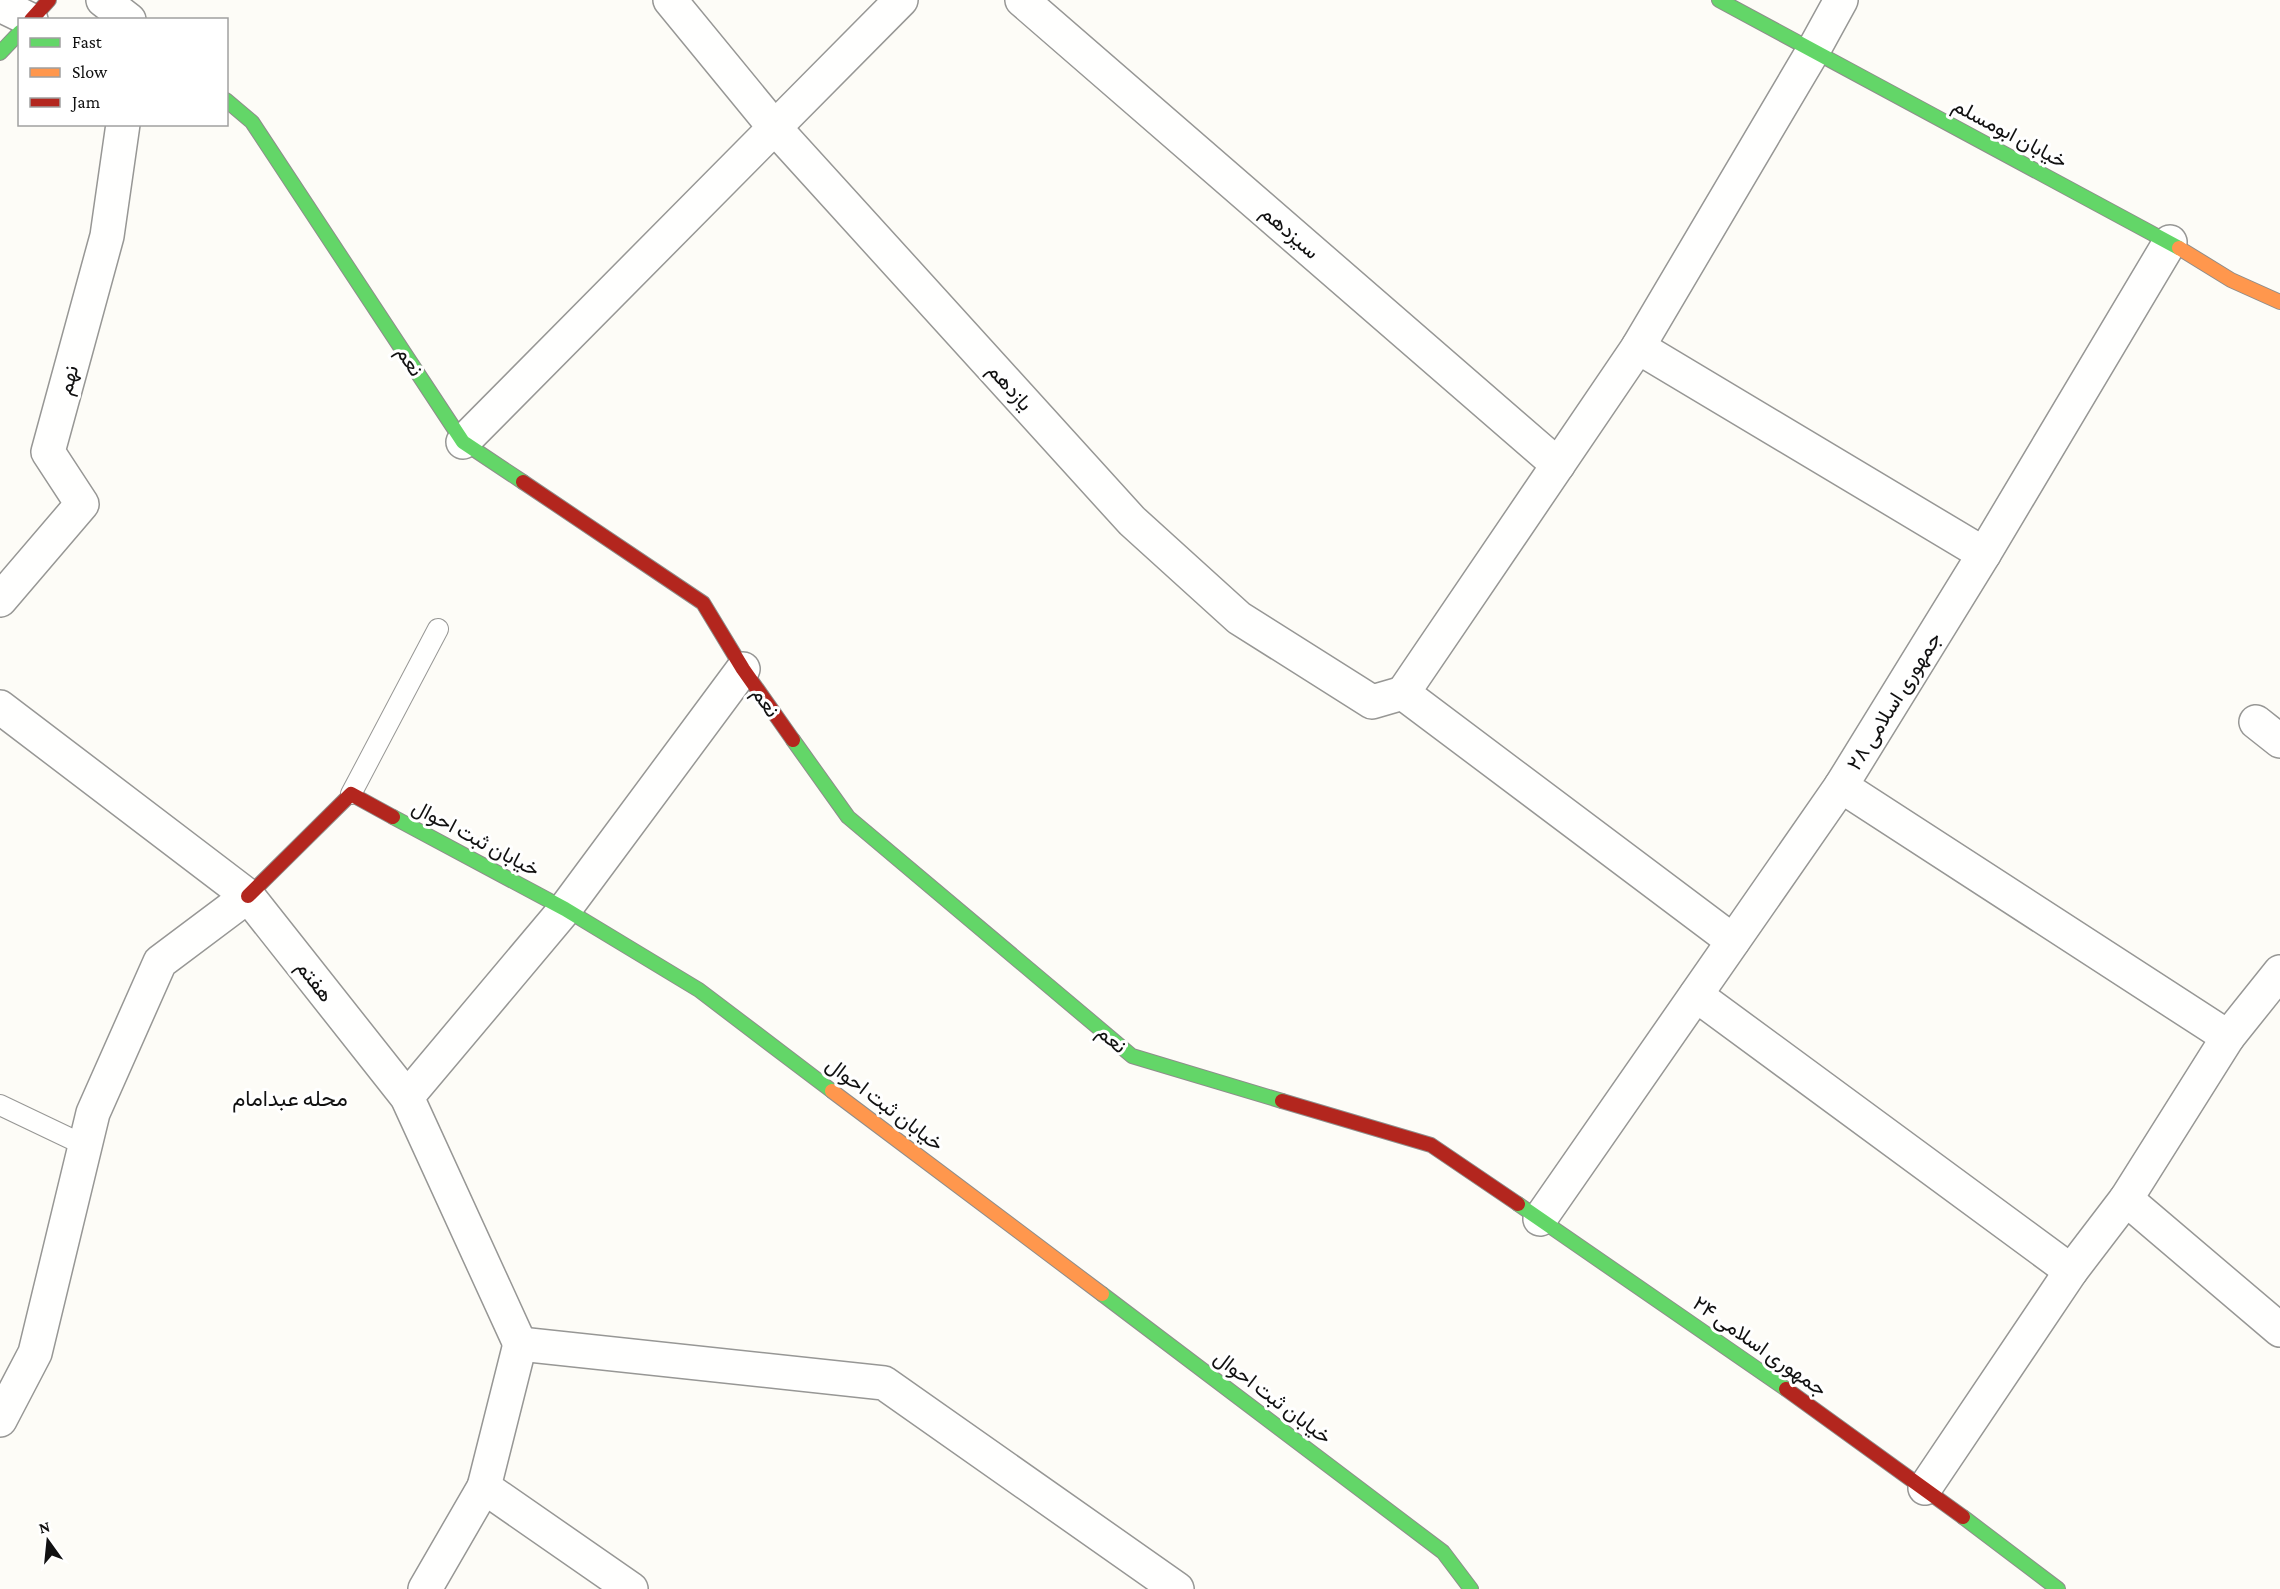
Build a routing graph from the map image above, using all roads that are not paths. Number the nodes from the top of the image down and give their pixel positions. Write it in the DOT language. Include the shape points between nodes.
graph roads {
  1 [pos="49,0"];
  2 [pos="103,0"];
  3 [pos="670,0"];
  4 [pos="901,0"];
  5 [pos="1022,0"];
  6 [pos="1719,0"];
  7 [pos="1841,0"];
  8 [pos="0,5"];
  9 [pos="27,18"];
  10 [pos="33,18"];
  11 [pos="126,18"];
  12 [pos="18,34"];
  13 [pos="1813,51"];
  14 [pos="0,53"];
  15 [pos="228,102"];
  16 [pos="123,126"];
  17 [pos="775,128"];
  18 [pos="2170,242"];
  19 [pos="2280,302"];
  20 [pos="1638,346"];
  21 [pos="463,442"];
  22 [pos="1558,465"];
  23 [pos="1984,554"];
  24 [pos="0,600"];
  25 [pos="438,629"];
  26 [pos="743,669"];
  27 [pos="1403,693"];
  28 [pos="0,707"];
  29 [pos="1841,786"];
  30 [pos="351,794"];
  31 [pos="248,896"];
  32 [pos="565,909"];
  33 [pos="1733,941"];
  34 [pos="2280,972"];
  35 [pos="1696,995"];
  36 [pos="2228,1037"];
  37 [pos="407,1097"];
  38 [pos="0,1106"];
  39 [pos="1431,1145"];
  40 [pos="86,1146"];
  41 [pos="2126,1199"];
  42 [pos="1540,1219"];
  43 [pos="2071,1271"];
  44 [pos="2280,1330"];
  45 [pos="520,1344"];
  46 [pos="0,1420"];
  47 [pos="484,1487"];
  48 [pos="1925,1488"];
  49 [pos="425,1589"];
  50 [pos="631,1589"];
  51 [pos="1177,1589"];
  52 [pos="1471,1589"];
  53 [pos="2058,1589"];
  1 -- 10 [label="street"];
  2 -- 11 [label="street"];
  3 -- 17 [label="street, یازدهم"];
  4 -- 17 [label="street"];
  5 -- 22 [label="street, سیزدهم"];
  6 -- 13 [label="street, خیابان ابومسلم"];
  7 -- 13 [label="street"];
  8 -- 9 [label="street"];
  12 -- 14 [label="street"];
  13 -- 18 [label="street, خیابان ابومسلم"];
  13 -- 20 [label="street"];
  15 -- 21 [label="street, نعم" via="252,122"];
  16 -- 24 [label="street, نهم" via="107,236 48,452 82,504"];
  17 -- 21 [label="street"];
  17 -- 27 [label="street, یازدهم" via="1132,521 1212,594 1239,618 1372,702"];
  18 -- 19 [label="street, خیابان ابومسلم" via="2231,280"];
  18 -- 23 [label="street, جمهوری اسلامی ۲۸"];
  20 -- 22 [label="street"];
  20 -- 23 [label="street"];
  21 -- 26 [label="street, نعم" via="703,603"];
  22 -- 27 [label="street"];
  23 -- 29 [label="street, جمهوری اسلامی ۲۸"];
  25 -- 30 [label="lane"];
  26 -- 32 [label="street"];
  26 -- 39 [label="street, نعم" via="848,817 1132,1056"];
  27 -- 33 [label="street"];
  28 -- 31 [label="street, هفتم"];
  29 -- 33 [label="street"];
  29 -- 36 [label="street, جمهوری اسلامی ۲۸"];
  30 -- 31 [label="street"];
  30 -- 32 [label="street, خیابان ثبت احوال"];
  31 -- 37 [label="street, هفتم"];
  31 -- 40 [label="street" via="159,962 93,1113"];
  32 -- 37 [label="street"];
  32 -- 52 [label="street, خیابان ثبت احوال" via="708,997 1443,1551"];
  33 -- 35 [label="street"];
  34 -- 36 [label="street"];
  35 -- 42 [label="street"];
  35 -- 43 [label="street"];
  36 -- 41 [label="street"];
  37 -- 45 [label="street, هفتم"];
  38 -- 40 [label="lane"];
  39 -- 42 [label="street, جمهوری اسلامی ۲۴"];
  40 -- 46 [label="street" via="35,1353"];
  41 -- 43 [label="street"];
  41 -- 44 [label="street"];
  42 -- 48 [label="street, جمهوری اسلامی ۲۴"];
  43 -- 48 [label="street"];
  45 -- 47 [label="street"];
  45 -- 51 [label="street" via="884,1383"];
  47 -- 49 [label="street"];
  47 -- 50 [label="street"];
  48 -- 53 [label="street, جمهوری اسلامی ۲۴"];
}
